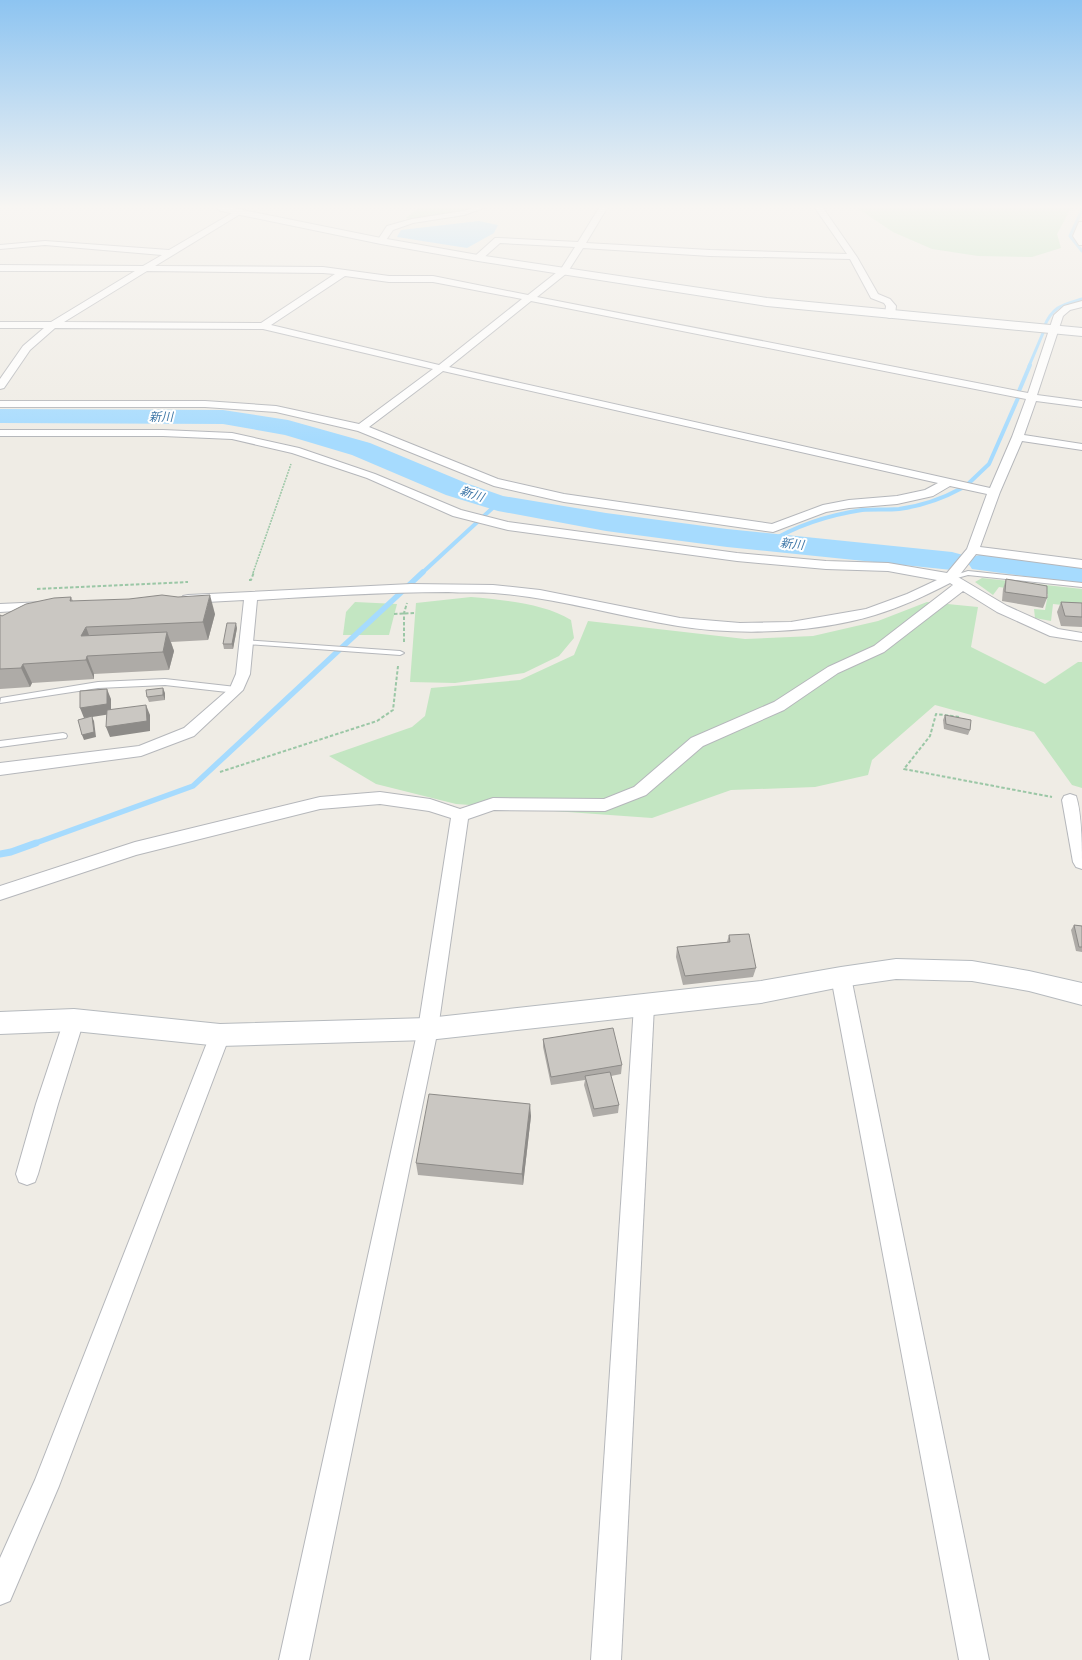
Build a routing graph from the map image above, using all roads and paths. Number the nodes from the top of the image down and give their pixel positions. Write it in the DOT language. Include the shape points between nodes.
graph roads {
  1 [pos="119,285"];
  2 [pos="324,285"];
  3 [pos="466,285"];
  4 [pos="546,285"];
  5 [pos="659,285"];
  6 [pos="868,285"];
  7 [pos="530,298"];
  8 [pos="1082,304"];
  9 [pos="890,315"];
  10 [pos="0,325"];
  11 [pos="52,326"];
  12 [pos="263,326"];
  13 [pos="1055,330"];
  14 [pos="1082,332"];
  15 [pos="441,368"];
  16 [pos="0,386"];
  17 [pos="1032,397"];
  18 [pos="0,404"];
  19 [pos="1082,404"];
  20 [pos="361,428"];
  21 [pos="0,433"];
  22 [pos="1018,437"];
  23 [pos="1082,447"];
  24 [pos="295,450"];
  25 [pos="948,482"];
  26 [pos="994,492"];
  27 [pos="974,550"];
  28 [pos="1082,564"];
  29 [pos="243,580"];
  30 [pos="188,582"];
  31 [pos="955,582"];
  32 [pos="1082,585"];
  33 [pos="411,588"];
  34 [pos="31,590"];
  35 [pos="251,596"];
  36 [pos="172,600"];
  37 [pos="55,605"];
  38 [pos="0,608"];
  39 [pos="404,613"];
  40 [pos="415,613"];
  41 [pos="394,614"];
  42 [pos="1082,638"];
  43 [pos="246,642"];
  44 [pos="400,653"];
  45 [pos="236,690"];
  46 [pos="1,702"];
  47 [pos="959,717"];
  48 [pos="63,736"];
  49 [pos="0,744"];
  50 [pos="0,769"];
  51 [pos="220,772"];
  52 [pos="1070,800"];
  53 [pos="460,815"];
  54 [pos="1082,862"];
  55 [pos="0,893"];
  56 [pos="841,977"];
  57 [pos="1082,994"];
  58 [pos="644,1006"];
  59 [pos="74,1020"];
  60 [pos="0,1023"];
  61 [pos="428,1029"];
  62 [pos="220,1035"];
  63 [pos="27,1174"];
  64 [pos="0,1591"];
  65 [pos="294,1660"];
  66 [pos="606,1660"];
  67 [pos="974,1660"];
  1 -- 11 [label="street"];
  2 -- 12 [label="street"];
  3 -- 7 [label="street"];
  4 -- 7 [label="street"];
  5 -- 9 [label="street" via="767,302"];
  6 -- 9 [label="street" via="874,296 887,301 891,306"];
  7 -- 15 [label="street"];
  7 -- 17 [label="street"];
  8 -- 13 [label="street" via="1067,308 1059,315"];
  9 -- 13 [label="street"];
  10 -- 11 [label="street"];
  11 -- 12 [label="street"];
  11 -- 16 [label="street" via="26,348"];
  12 -- 15 [label="street"];
  13 -- 14 [label="street"];
  13 -- 17 [label="street"];
  15 -- 20 [label="street"];
  15 -- 25 [label="street"];
  17 -- 19 [label="street"];
  17 -- 22 [label="street"];
  18 -- 20 [label="street" via="206,404 276,409"];
  20 -- 25 [label="street" via="494,482 564,498 773,528 823,509 897,500 929,493"];
  21 -- 24 [label="street" via="163,433 232,436"];
  22 -- 23 [label="street"];
  22 -- 26 [label="street"];
  24 -- 29 [label="path" via="251,580"];
  24 -- 31 [label="street" via="371,476 457,514 508,526 737,557 826,565 888,567"];
  25 -- 26 [label="street"];
  26 -- 27 [label="street"];
  27 -- 28 [label="street"];
  27 -- 31 [label="street"];
  30 -- 34 [label="path"];
  31 -- 32 [label="lane" via="968,573"];
  31 -- 33 [label="street" via="870,612 832,620 791,626 740,627 680,622 540,594 493,589"];
  31 -- 42 [label="street" via="1002,609 1055,633"];
  31 -- 53 [label="street" via="920,616 879,649 833,670 779,706 697,742 640,791 604,805 493,804"];
  33 -- 35 [label="street"];
  33 -- 39 [label="path"];
  35 -- 36 [label="street"];
  35 -- 43 [label="street"];
  37 -- 38 [label="street"];
  39 -- 40 [label="path"];
  39 -- 41 [label="path"];
  39 -- 44 [label="path" via="405,639"];
  43 -- 44 [label="lane"];
  43 -- 45 [label="street" via="243,674"];
  44 -- 51 [label="path" via="393,710 377,721"];
  45 -- 46 [label="lane" via="165,682 98,686"];
  45 -- 50 [label="street" via="189,732 141,751"];
  47 -- 52 [label="path" via="936,714 930,736 904,769"];
  48 -- 49 [label="lane"];
  52 -- 54 [label="street"];
  53 -- 55 [label="street" via="430,805 380,798 320,803 168,839"];
  53 -- 61 [label="street"];
  56 -- 57 [label="street" via="896,969 972,971 1030,981"];
  56 -- 58 [label="street" via="762,992"];
  56 -- 67 [label="street"];
  58 -- 61 [label="street"];
  58 -- 66 [label="street"];
  59 -- 60 [label="street"];
  59 -- 62 [label="street"];
  59 -- 63 [label="street"];
  61 -- 62 [label="street"];
  61 -- 65 [label="street"];
  62 -- 64 [label="street" via="46,1486"];
}
